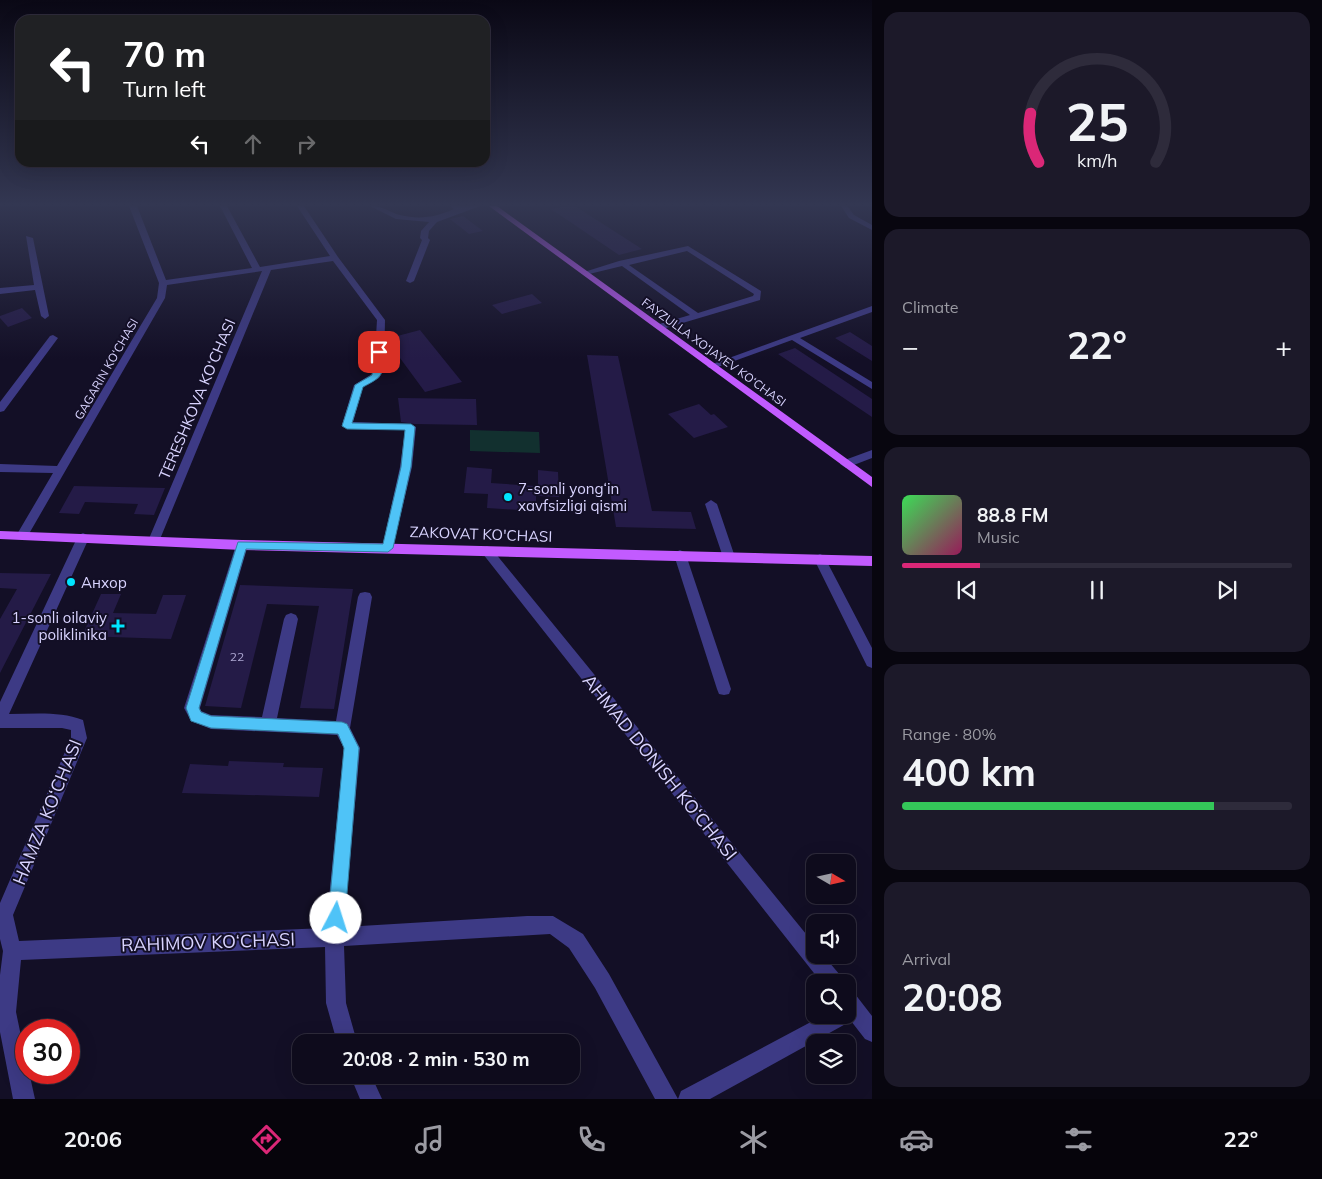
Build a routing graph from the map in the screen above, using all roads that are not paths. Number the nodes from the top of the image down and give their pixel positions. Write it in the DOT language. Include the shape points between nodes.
graph roads {
  1 [pos="33,257"];
  2 [pos="152,257"];
  3 [pos="255,257"];
  4 [pos="419,257"];
  5 [pos="563,257"];
  6 [pos="647,257"];
  7 [pos="703,257"];
  8 [pos="335,258"];
  9 [pos="622,263"];
  10 [pos="262,269"];
  11 [pos="584,273"];
  12 [pos="410,281"];
  13 [pos="162,283"];
  14 [pos="39,287"];
  15 [pos="0,291"];
  16 [pos="870,311"];
  17 [pos="45,316"];
  18 [pos="697,316"];
  19 [pos="659,327"];
  20 [pos="793,337"];
  21 [pos="53,338"];
  22 [pos="712,366"];
  23 [pos="872,386"];
  24 [pos="0,409"];
  25 [pos="872,454"];
  26 [pos="846,464"];
  27 [pos="0,468"];
  28 [pos="62,470"];
  29 [pos="872,483"];
  30 [pos="711,504"];
  31 [pos="0,535"];
  32 [pos="22,536"];
  33 [pos="84,538"];
  34 [pos="154,541"];
  35 [pos="242,545"];
  36 [pos="388,548"];
  37 [pos="487,551"];
  38 [pos="680,556"];
  39 [pos="728,557"];
  40 [pos="820,559"];
  41 [pos="872,561"];
  42 [pos="365,597"];
  43 [pos="291,618"];
  44 [pos="872,662"];
  45 [pos="724,689"];
  46 [pos="0,719"];
  47 [pos="268,725"];
  48 [pos="342,728"];
  49 [pos="2,915"];
  50 [pos="334,937"];
  51 [pos="12,951"];
  52 [pos="827,974"];
  53 [pos="856,1017"];
  54 [pos="823,1024"];
  55 [pos="872,1032"];
  56 [pos="346,1034"];
  57 [pos="364,1084"];
  58 [pos="24,1099"];
  59 [pos="371,1099"];
  60 [pos="667,1099"];
  61 [pos="689,1099"];
  1 -- 14 [label="street"];
  2 -- 13 [label="street"];
  3 -- 10 [label="street"];
  4 -- 12 [label="street"];
  5 -- 11 [label="main road, FAYZULLA XO‘JAYEV KO‘CHASI"];
  6 -- 9 [label="street"];
  7 -- 18 [label="street" via="758,293 757,298"];
  8 -- 10 [label="street"];
  8 -- 36 [label="street" via="380,320 379,369 376,376 359,385 347,426 411,427 406,467"];
  9 -- 11 [label="street"];
  9 -- 18 [label="street"];
  10 -- 13 [label="street"];
  10 -- 34 [label="street, TERESHKOVA KO‘CHASI"];
  11 -- 19 [label="main road, FAYZULLA XO‘JAYEV KO‘CHASI"];
  13 -- 28 [label="street, GAGARIN KO‘CHASI" via="161,298"];
  14 -- 15 [label="street"];
  14 -- 17 [label="street"];
  16 -- 20 [label="street"];
  18 -- 19 [label="street"];
  19 -- 22 [label="main road, FAYZULLA XO‘JAYEV KO‘CHASI"];
  20 -- 22 [label="street"];
  20 -- 23 [label="street"];
  21 -- 24 [label="street"];
  22 -- 26 [label="main road, FAYZULLA XO‘JAYEV KO‘CHASI"];
  25 -- 26 [label="street"];
  26 -- 29 [label="main road, FAYZULLA XO‘JAYEV KO‘CHASI"];
  27 -- 28 [label="street"];
  28 -- 32 [label="street, GAGARIN KO‘CHASI"];
  30 -- 39 [label="street"];
  31 -- 32 [label="main road, ZAKOVAT KO'CHASI"];
  32 -- 33 [label="main road, ZAKOVAT KO'CHASI"];
  33 -- 34 [label="main road, ZAKOVAT KO'CHASI"];
  33 -- 46 [label="street"];
  34 -- 35 [label="main road, ZAKOVAT KO'CHASI"];
  35 -- 36 [label="main road, ZAKOVAT KO'CHASI"];
  35 -- 47 [label="street" via="192,708 196,716 211,722"];
  36 -- 37 [label="main road, ZAKOVAT KO'CHASI"];
  37 -- 38 [label="main road, ZAKOVAT KO'CHASI"];
  37 -- 52 [label="street, AHMAD DONISH KO‘CHASI"];
  38 -- 39 [label="main road, ZAKOVAT KO'CHASI"];
  38 -- 45 [label="street"];
  39 -- 40 [label="main road, ZAKOVAT KO'CHASI"];
  40 -- 41 [label="main road, ZAKOVAT KO'CHASI"];
  40 -- 44 [label="street"];
  42 -- 48 [label="street"];
  43 -- 47 [label="street"];
  46 -- 49 [label="street, HAMZA KO‘CHASI" via="62,721 78,725 79,738"];
  47 -- 48 [label="street"];
  48 -- 50 [label="street" via="352,748"];
  49 -- 51 [label="street, HAMZA KO‘CHASI"];
  50 -- 51 [label="street, RAHIMOV KO‘CHASI"];
  50 -- 56 [label="street" via="336,1003"];
  50 -- 60 [label="street, RAHIMOV KO‘CHASI" via="553,925 576,941 602,981"];
  51 -- 58 [label="street, HAMZA KO‘CHASI" via="6,1012"];
  53 -- 55 [label="street"];
  54 -- 61 [label="street"];
  57 -- 59 [label="street"];
}
